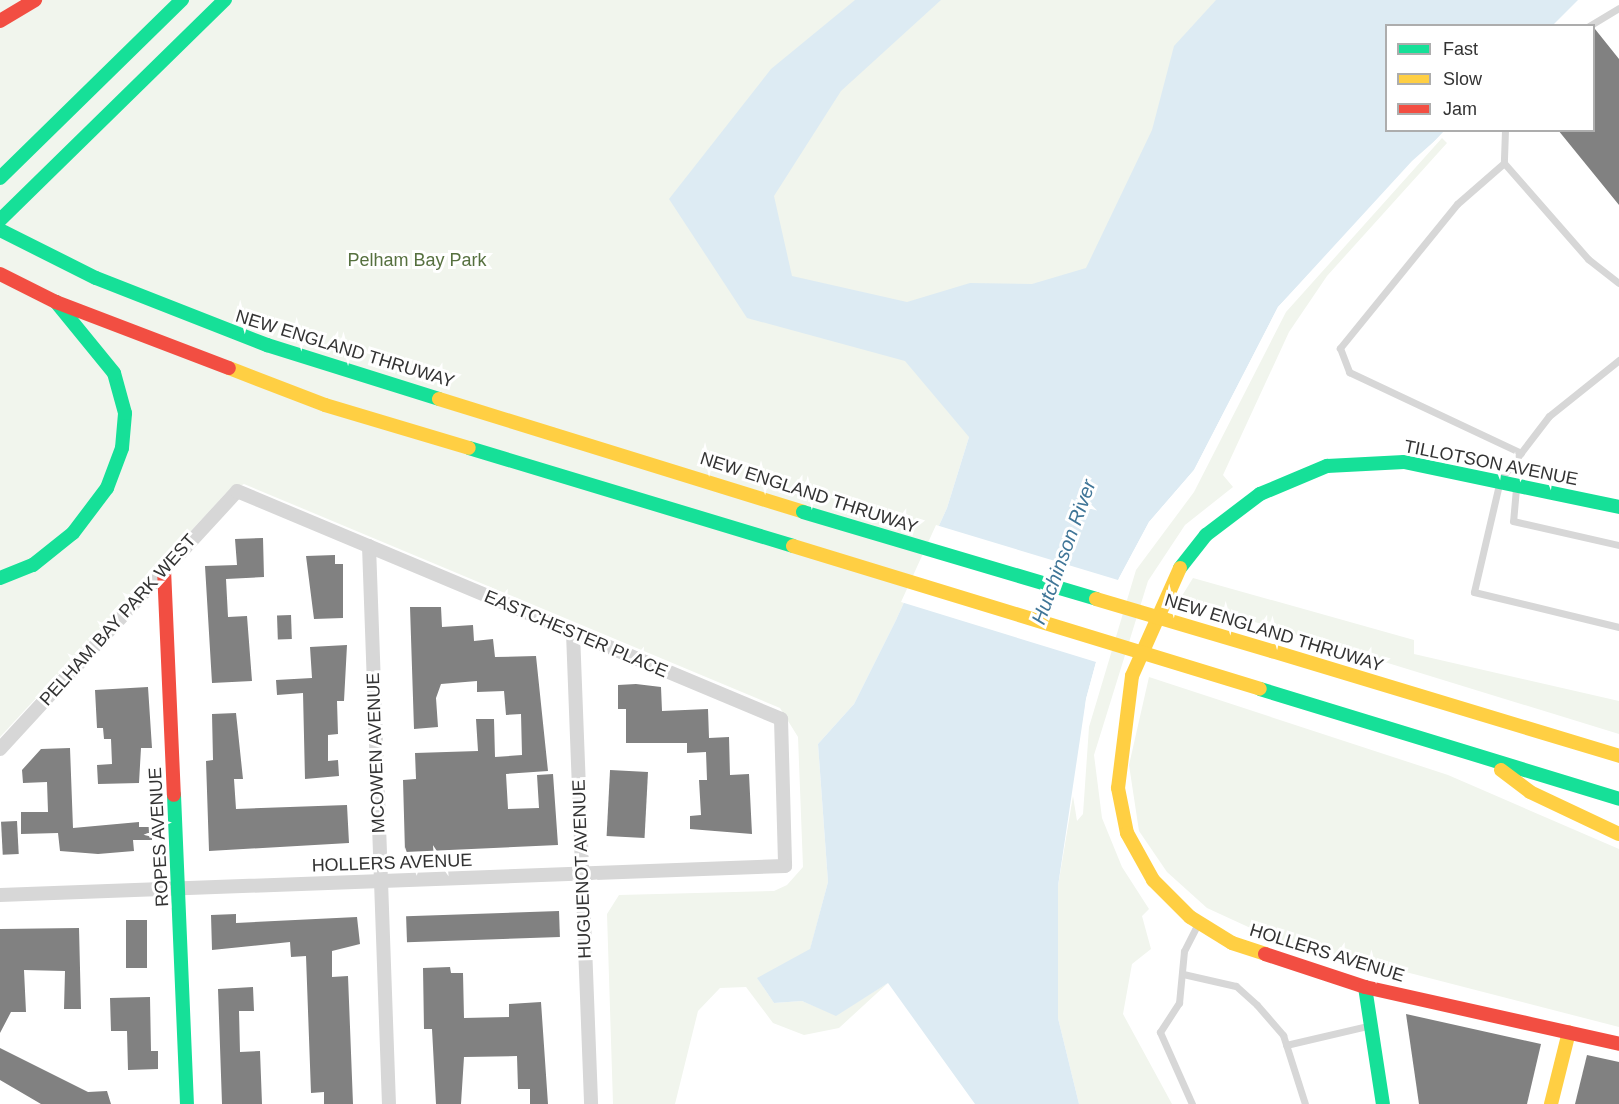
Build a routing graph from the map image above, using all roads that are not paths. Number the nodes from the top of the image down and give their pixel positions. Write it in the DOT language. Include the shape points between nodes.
graph roads {
  1 [pos="35,0"];
  2 [pos="182,0"];
  3 [pos="225,0"];
  4 [pos="1619,9"];
  5 [pos="0,21"];
  6 [pos="1592,24"];
  7 [pos="1505,132"];
  8 [pos="1504,163"];
  9 [pos="0,178"];
  10 [pos="0,220"];
  11 [pos="0,230"];
  12 [pos="0,274"];
  13 [pos="1619,283"];
  14 [pos="56,302"];
  15 [pos="1619,360"];
  16 [pos="1521,453"];
  17 [pos="1500,480"];
  18 [pos="1516,484"];
  19 [pos="237,491"];
  20 [pos="1619,507"];
  21 [pos="1619,545"];
  22 [pos="369,546"];
  23 [pos="164,569"];
  24 [pos="0,578"];
  25 [pos="1619,627"];
  26 [pos="573,633"];
  27 [pos="1147,637"];
  28 [pos="0,749"];
  29 [pos="1619,756"];
  30 [pos="1486,759"];
  31 [pos="1619,799"];
  32 [pos="1619,834"];
  33 [pos="785,866"];
  34 [pos="583,875"];
  35 [pos="381,881"];
  36 [pos="180,887"];
  37 [pos="0,895"];
  38 [pos="1198,923"];
  39 [pos="1183,974"];
  40 [pos="1365,987"];
  41 [pos="1367,1026"];
  42 [pos="1569,1032"];
  43 [pos="1619,1044"];
  44 [pos="1286,1045"];
  45 [pos="187,1104"];
  46 [pos="389,1104"];
  47 [pos="591,1104"];
  48 [pos="1192,1104"];
  49 [pos="1305,1104"];
  50 [pos="1383,1104"];
  51 [pos="1551,1104"];
  1 -- 5 [label="main road"];
  2 -- 9 [label="main road"];
  3 -- 10 [label="main road"];
  4 -- 6 [label="lane"];
  7 -- 8 [label="lane"];
  8 -- 13 [label="lane" via="1588,259"];
  8 -- 16 [label="lane" via="1443,220 1340,348 1349,372"];
  11 -- 29 [label="main road, NEW ENGLAND THRUWAY, bridge" via="123,290 267,345 803,512"];
  12 -- 14 [label="main road"];
  14 -- 24 [label="main road" via="114,373 125,413 123,448 107,488 73,533 33,565"];
  14 -- 30 [label="main road, bridge" via="325,405"];
  15 -- 16 [label="lane" via="1549,416"];
  16 -- 17 [label="lane"];
  17 -- 18 [label="main road, TILLOTSON AVENUE"];
  17 -- 25 [label="lane" via="1474,592"];
  17 -- 27 [label="main road, TILLOTSON AVENUE" via="1404,462 1368,461 1283,482 1206,535 1171,579"];
  18 -- 20 [label="main road, TILLOTSON AVENUE"];
  18 -- 21 [label="lane" via="1513,521"];
  19 -- 22 [label="street, EASTCHESTER PLACE"];
  19 -- 23 [label="street, PELHAM BAY PARK WEST"];
  22 -- 26 [label="street, EASTCHESTER PLACE"];
  22 -- 35 [label="street, MCOWEN AVENUE"];
  23 -- 28 [label="street, PELHAM BAY PARK WEST"];
  23 -- 36 [label="main road, ROPES AVENUE"];
  26 -- 33 [label="street, EASTCHESTER PLACE" via="781,719"];
  26 -- 34 [label="street, HUGUENOT AVENUE"];
  27 -- 38 [label="main road, HOLLERS AVENUE" via="1126,702 1118,788 1122,812 1153,880"];
  30 -- 31 [label="main road"];
  30 -- 32 [label="main road" via="1530,792"];
  33 -- 34 [label="street, HOLLERS AVENUE"];
  34 -- 35 [label="street, HOLLERS AVENUE"];
  34 -- 47 [label="street, HUGUENOT AVENUE"];
  35 -- 36 [label="street, HOLLERS AVENUE"];
  35 -- 46 [label="street, MCOWEN AVENUE"];
  36 -- 37 [label="street, HOLLERS AVENUE"];
  36 -- 45 [label="main road, ROPES AVENUE"];
  38 -- 39 [label="lane" via="1184,951"];
  38 -- 40 [label="main road, HOLLERS AVENUE" via="1264,956"];
  39 -- 44 [label="lane" via="1236,986"];
  39 -- 48 [label="lane" via="1179,1003 1160,1032"];
  40 -- 41 [label="main road"];
  40 -- 42 [label="main road, HOLLERS AVENUE"];
  41 -- 44 [label="lane"];
  41 -- 50 [label="main road"];
  42 -- 43 [label="main road, HOLLERS AVENUE"];
  42 -- 51 [label="main road"];
  44 -- 49 [label="lane"];
}
